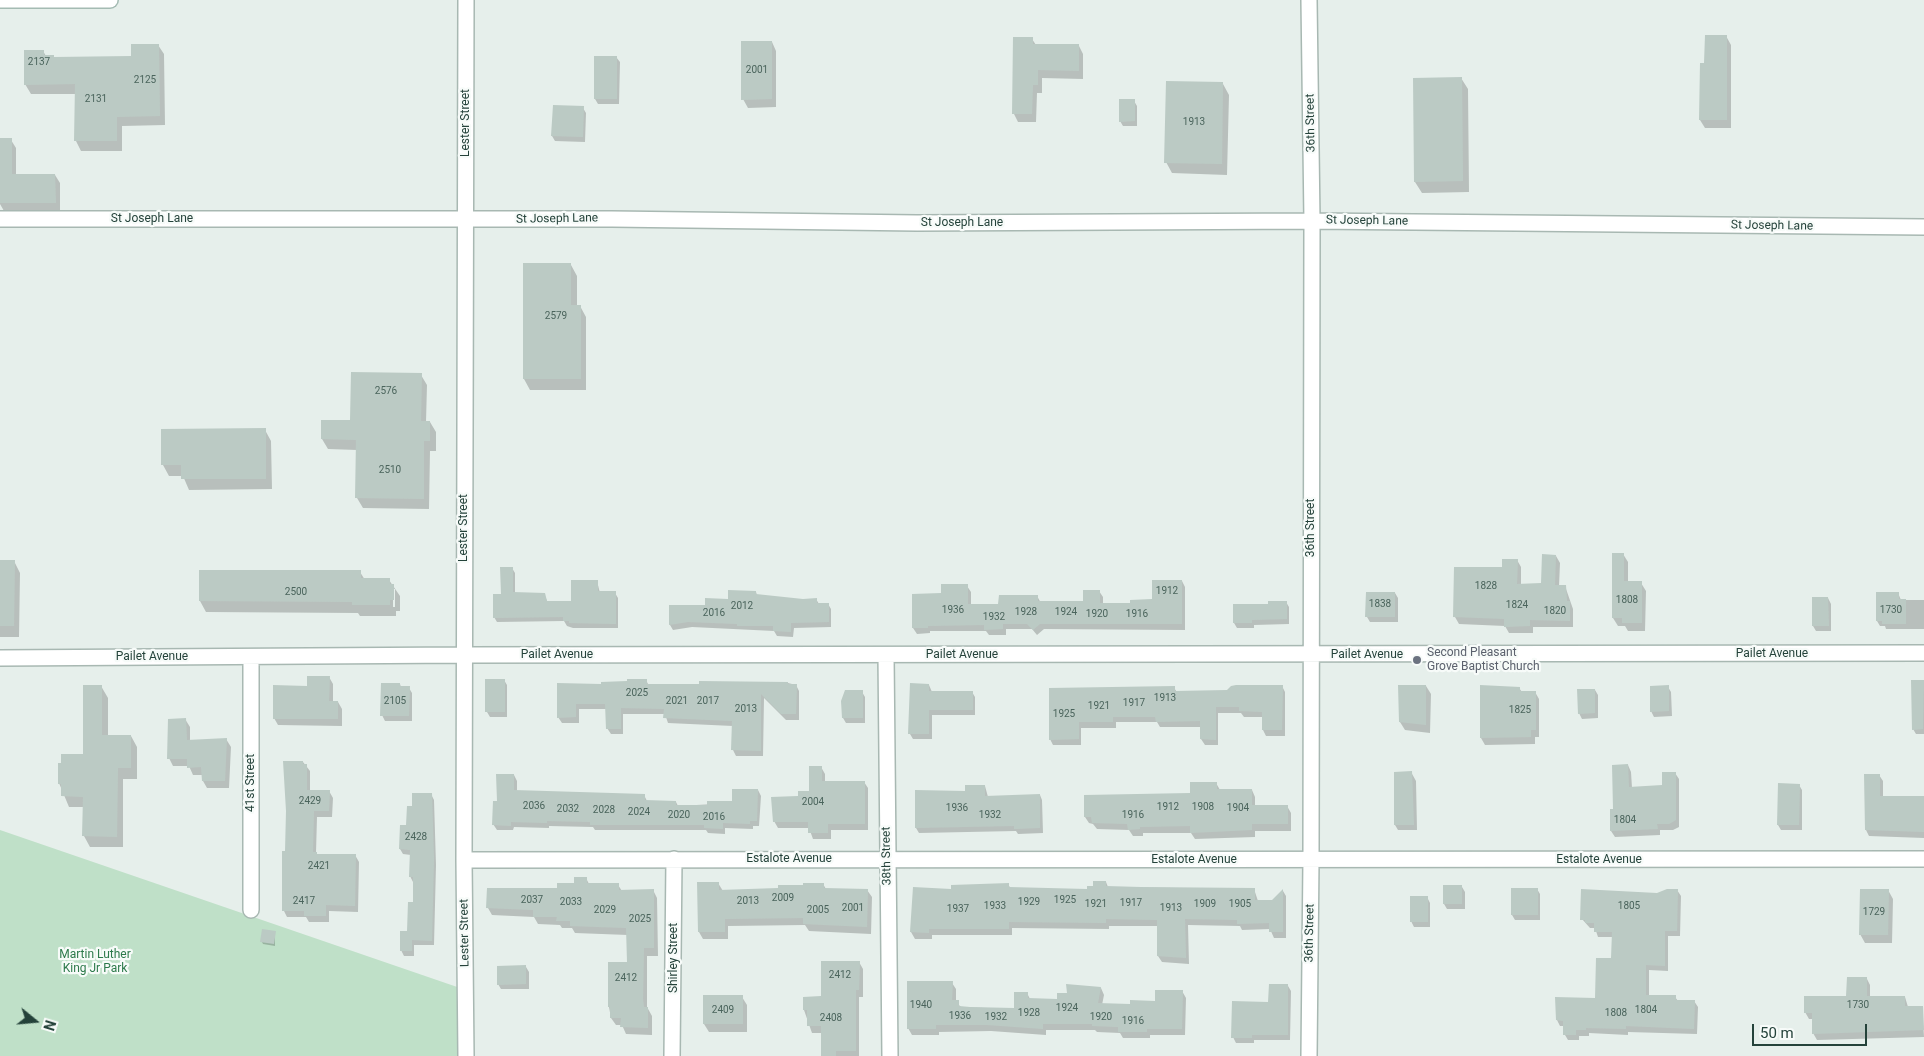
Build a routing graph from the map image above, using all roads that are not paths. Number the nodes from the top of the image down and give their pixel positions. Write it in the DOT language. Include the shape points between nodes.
graph roads {
  1 [pos="0,0"];
  2 [pos="110,0"];
  3 [pos="466,0"];
  4 [pos="1309,0"];
  5 [pos="0,219"];
  6 [pos="465,220"];
  7 [pos="1312,221"];
  8 [pos="1924,227"];
  9 [pos="1924,653"];
  10 [pos="464,655"];
  11 [pos="886,655"];
  12 [pos="1310,655"];
  13 [pos="251,657"];
  14 [pos="0,658"];
  15 [pos="674,859"];
  16 [pos="886,859"];
  17 [pos="1924,859"];
  18 [pos="464,860"];
  19 [pos="1312,860"];
  20 [pos="251,910"];
  21 [pos="466,1056"];
  22 [pos="672,1056"];
  23 [pos="890,1056"];
  24 [pos="1309,1056"];
  1 -- 2 [label="street"];
  3 -- 6 [label="street, Lester Street"];
  4 -- 7 [label="street, 36th Street"];
  5 -- 6 [label="street, St Joseph Lane"];
  6 -- 7 [label="street, St Joseph Lane"];
  6 -- 10 [label="street, Lester Street"];
  7 -- 8 [label="street, St Joseph Lane"];
  7 -- 12 [label="street, 36th Street"];
  9 -- 12 [label="street, Pailet Avenue"];
  10 -- 11 [label="street, Pailet Avenue"];
  10 -- 13 [label="street, Pailet Avenue"];
  10 -- 18 [label="street, Lester Street"];
  11 -- 12 [label="street, Pailet Avenue"];
  11 -- 16 [label="street, 38th Street"];
  12 -- 19 [label="street, 36th Street"];
  13 -- 14 [label="street, Pailet Avenue"];
  13 -- 20 [label="street, 41st Street"];
  15 -- 16 [label="street, Estalote Avenue"];
  15 -- 18 [label="street, Estalote Avenue"];
  15 -- 22 [label="street, Shirley Street"];
  16 -- 19 [label="street, Estalote Avenue"];
  16 -- 23 [label="street, 38th Street"];
  17 -- 19 [label="street, Estalote Avenue"];
  18 -- 21 [label="street, Lester Street"];
  19 -- 24 [label="street, 36th Street"];
}
